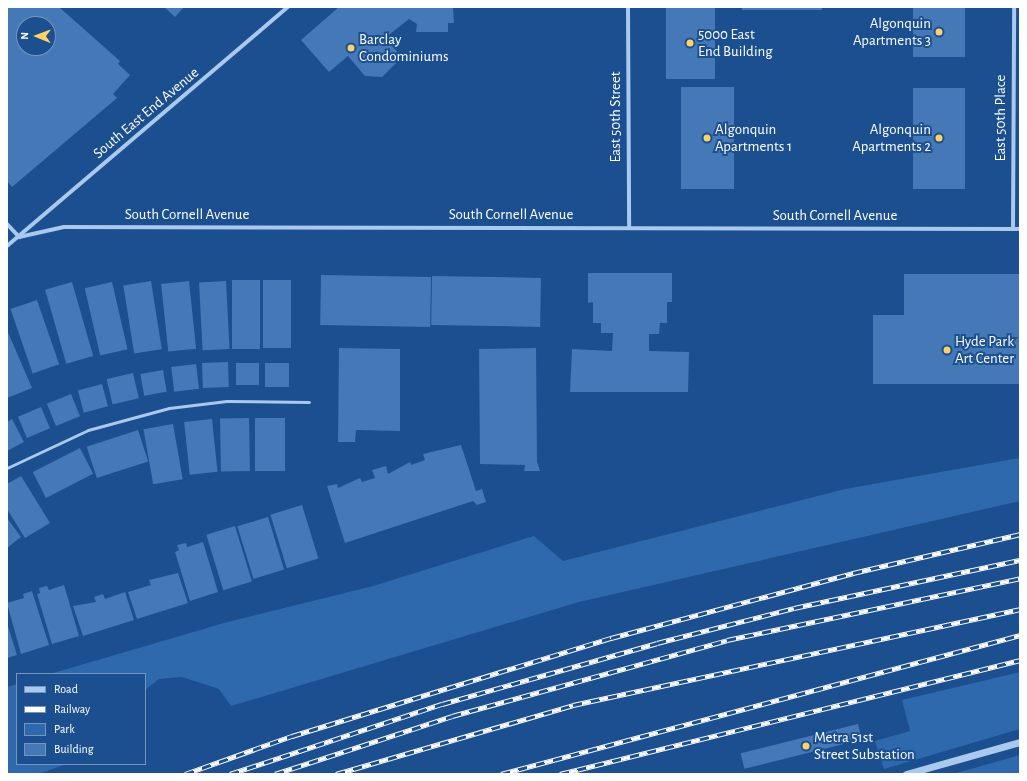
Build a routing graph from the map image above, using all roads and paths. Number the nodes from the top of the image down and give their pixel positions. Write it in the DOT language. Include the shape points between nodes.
graph roads {
  1 [pos="288,7"];
  2 [pos="628,7"];
  3 [pos="1014,7"];
  4 [pos="7,224"];
  5 [pos="629,227"];
  6 [pos="1013,229"];
  7 [pos="1020,229"];
  8 [pos="19,236"];
  9 [pos="7,246"];
  10 [pos="309,402"];
  11 [pos="7,468"];
  12 [pos="1020,742"];
  13 [pos="906,774"];
  1 -- 8 [label="street, South East End Avenue"];
  2 -- 5 [label="street, East 50th Street"];
  3 -- 6 [label="street, East 50th Place"];
  4 -- 8 [label="street"];
  5 -- 6 [label="street, South Cornell Avenue"];
  5 -- 8 [label="street, South Cornell Avenue" via="64,227"];
  6 -- 7 [label="street, South Cornell Avenue"];
  8 -- 9 [label="street, South Cornell Avenue"];
  10 -- 11 [label="lane" via="227,401 169,408 88,430"];
  12 -- 13 [label="street"];
}
